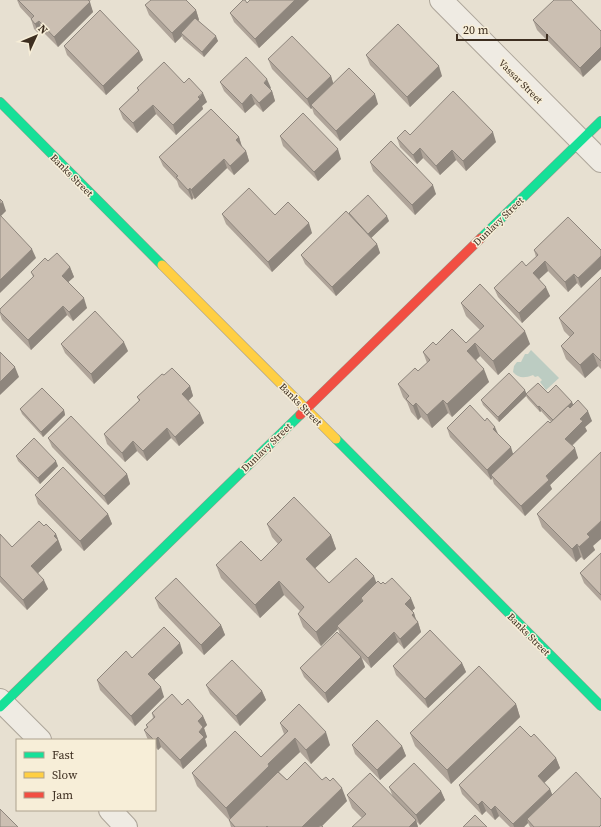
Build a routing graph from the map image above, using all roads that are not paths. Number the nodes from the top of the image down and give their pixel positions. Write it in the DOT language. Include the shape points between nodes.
graph roads {
  1 [pos="441,0"];
  2 [pos="0,102"];
  3 [pos="601,121"];
  4 [pos="581,141"];
  5 [pos="601,161"];
  6 [pos="305,409"];
  7 [pos="1,703"];
  8 [pos="601,706"];
  9 [pos="39,739"];
  10 [pos="111,811"];
  11 [pos="126,827"];
  1 -- 4 [label="street, Vassar Street"];
  2 -- 6 [label="street, Banks Street"];
  3 -- 4 [label="street, Dunlavy Street"];
  4 -- 5 [label="street, Vassar Street"];
  4 -- 6 [label="street, Dunlavy Street"];
  6 -- 7 [label="street, Dunlavy Street"];
  6 -- 8 [label="street, Banks Street"];
  7 -- 9 [label="street"];
  10 -- 11 [label="street"];
}
